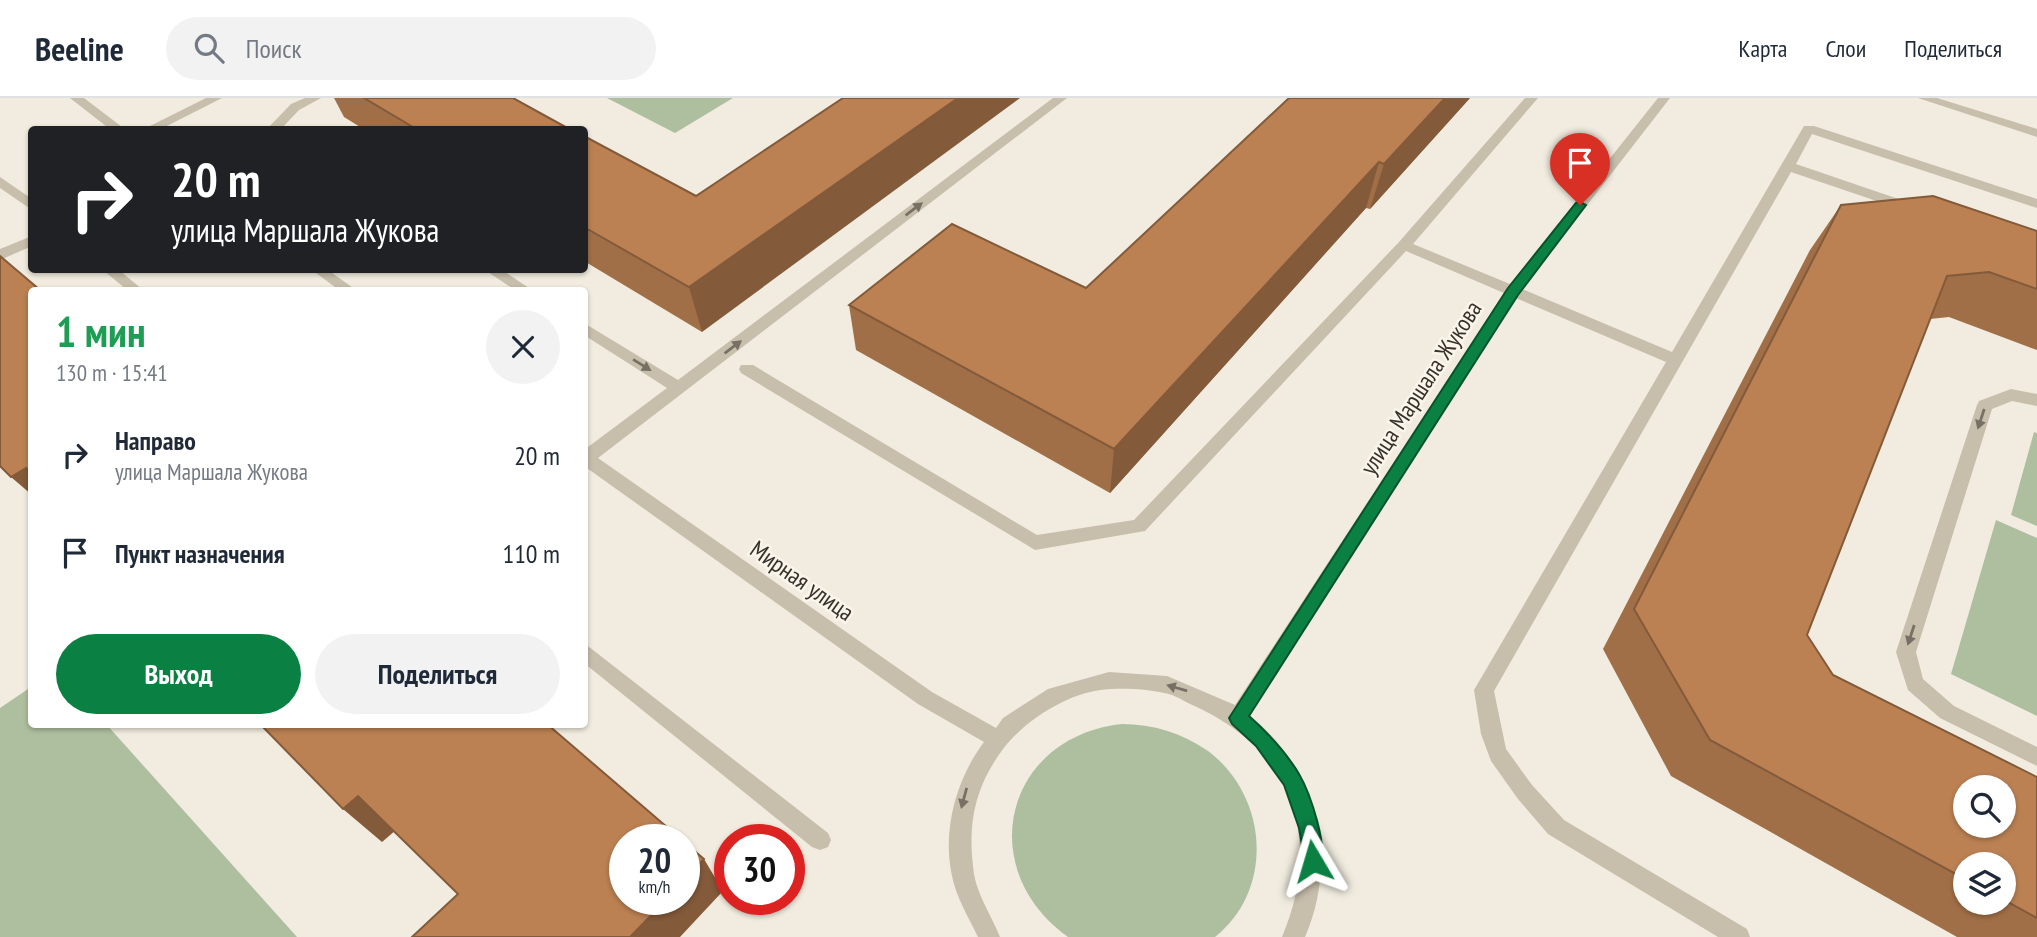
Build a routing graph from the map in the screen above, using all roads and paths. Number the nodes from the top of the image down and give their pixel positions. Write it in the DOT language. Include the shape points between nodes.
graph roads {
  1 [pos="76,98"];
  2 [pos="216,98"];
  3 [pos="315,98"];
  4 [pos="1060,98"];
  5 [pos="1532,98"];
  6 [pos="1664,98"];
  7 [pos="1924,98"];
  8 [pos="114,126"];
  9 [pos="156,126"];
  10 [pos="276,126"];
  11 [pos="2037,133"];
  12 [pos="1788,166"];
  13 [pos="0,181"];
  14 [pos="28,203"];
  15 [pos="2037,204"];
  16 [pos="1932,215"];
  17 [pos="28,242"];
  18 [pos="1404,245"];
  19 [pos="0,255"];
  20 [pos="114,273"];
  21 [pos="324,273"];
  22 [pos="497,273"];
  23 [pos="132,287"];
  24 [pos="344,287"];
  25 [pos="520,287"];
  26 [pos="1513,291"];
  27 [pos="588,331"];
  28 [pos="1675,360"];
  29 [pos="747,369"];
  30 [pos="678,388"];
  31 [pos="2037,400"];
  32 [pos="588,456"];
  33 [pos="588,460"];
  34 [pos="588,654"];
  35 [pos="1238,718"];
  36 [pos="995,738"];
  37 [pos="2037,757"];
  38 [pos="820,841"];
  39 [pos="1301,934"];
  40 [pos="989,937"];
  41 [pos="1739,937"];
  1 -- 8 [label="street"];
  2 -- 9 [label="street"];
  3 -- 10 [label="street" via="295,107"];
  30 -- 4 [label="street, one-way"];
  5 -- 18 [label="street"];
  6 -- 26 [label="street, улица Маршала Жукова"];
  7 -- 11 [label="street"];
  12 -- 15 [label="street" via="1809,129"];
  12 -- 16 [label="street"];
  12 -- 28 [label="street"];
  13 -- 14 [label="street"];
  17 -- 19 [label="street"];
  18 -- 26 [label="street"];
  18 -- 29 [label="street" via="1139,526 1035,543"];
  20 -- 23 [label="street"];
  21 -- 24 [label="street"];
  22 -- 25 [label="street"];
  26 -- 28 [label="street"];
  26 -- 35 [label="street, улица Маршала Жукова"];
  27 -- 30 [label="street, one-way"];
  28 -- 41 [label="street" via="1484,690 1498,754 1556,827"];
  30 -- 32 [label="street"];
  31 -- 37 [label="street, one-way" via="2011,394 1985,405 1906,652 1915,684 1947,712"];
  33 -- 36 [label="street, Мирная улица" via="925,698"];
  34 -- 38 [label="street"];
  35 -- 36 [label="street, one-way" via="1188,691 1149,681 1118,680 1050,696 1017,716"];
  35 -- 39 [label="street" via="1283,766 1309,828 1313,870"];
  36 -- 40 [label="street, one-way" via="971,778 959,825 962,875"];
}
